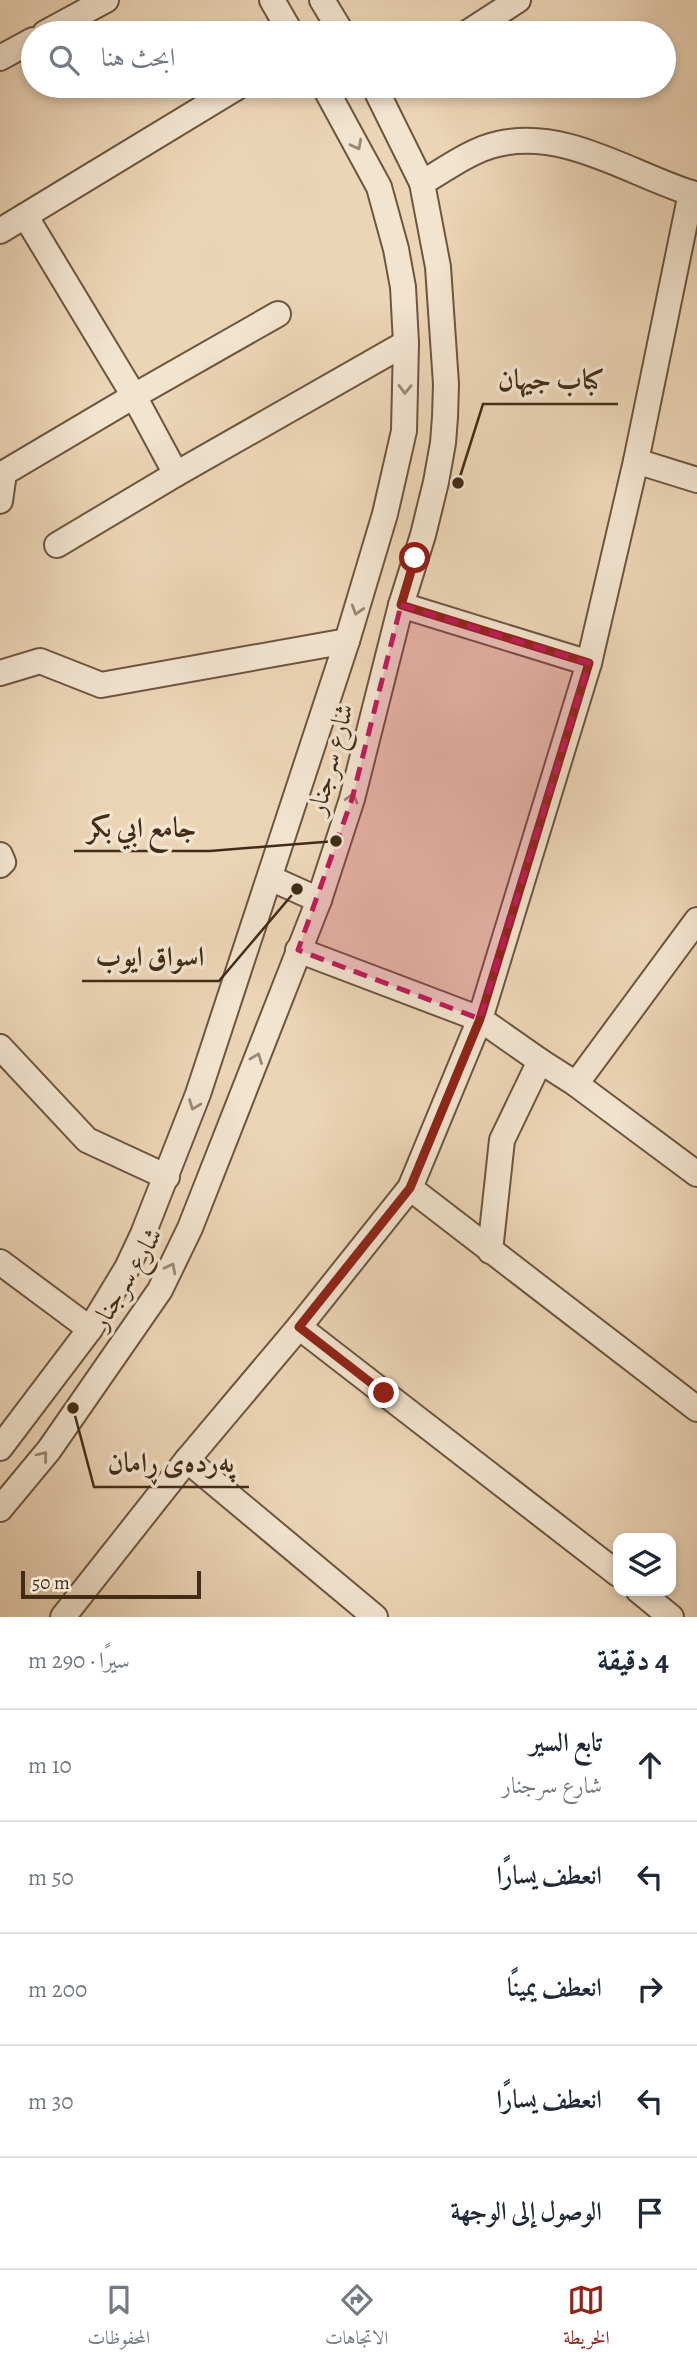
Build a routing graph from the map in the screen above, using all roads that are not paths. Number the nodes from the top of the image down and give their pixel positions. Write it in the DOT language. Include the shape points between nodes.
graph roads {
  1 [pos="106,0"];
  2 [pos="272,0"];
  3 [pos="322,0"];
  4 [pos="519,0"];
  5 [pos="67,21"];
  6 [pos="284,21"];
  7 [pos="335,21"];
  8 [pos="486,21"];
  9 [pos="21,47"];
  10 [pos="0,58"];
  11 [pos="219,98"];
  12 [pos="331,98"];
  13 [pos="384,98"];
  14 [pos="422,183"];
  15 [pos="694,194"];
  16 [pos="26,216"];
  17 [pos="0,231"];
  18 [pos="278,314"];
  19 [pos="406,343"];
  20 [pos="134,396"];
  21 [pos="636,461"];
  22 [pos="176,474"];
  23 [pos="697,480"];
  24 [pos="0,501"];
  25 [pos="57,545"];
  26 [pos="401,605"];
  27 [pos="347,641"];
  28 [pos="589,663"];
  29 [pos="0,673"];
  30 [pos="0,855"];
  31 [pos="0,865"];
  32 [pos="270,878"];
  33 [pos="318,900"];
  34 [pos="697,920"];
  35 [pos="298,950"];
  36 [pos="480,1019"];
  37 [pos="0,1047"];
  38 [pos="540,1061"];
  39 [pos="576,1084"];
  40 [pos="697,1174"];
  41 [pos="167,1177"];
  42 [pos="410,1188"];
  43 [pos="490,1251"];
  44 [pos="0,1262"];
  45 [pos="299,1327"];
  46 [pos="90,1329"];
  47 [pos="697,1409"];
  48 [pos="0,1448"];
  49 [pos="187,1461"];
  50 [pos="0,1509"];
  51 [pos="613,1570"];
  52 [pos="645,1596"];
  53 [pos="67,1616"];
  54 [pos="374,1617"];
  55 [pos="671,1617"];
  1 -- 5 [label="street"];
  2 -- 6 [label="street"];
  3 -- 7 [label="street"];
  4 -- 8 [label="street"];
  9 -- 10 [label="street"];
  11 -- 16 [label="street"];
  12 -- 19 [label="street, شارع سرجنار, one-way" via="379,187 403,287"];
  13 -- 14 [label="street, شارع سرجنار"];
  14 -- 15 [label="street" via="497,144 525,142 587,152"];
  14 -- 26 [label="street, شارع سرجنار" via="438,267 445,417 436,482"];
  15 -- 21 [label="street"];
  16 -- 17 [label="street"];
  16 -- 20 [label="street"];
  18 -- 20 [label="street"];
  19 -- 22 [label="street"];
  19 -- 27 [label="street, شارع سرجنار, one-way" via="404,431"];
  20 -- 22 [label="street"];
  20 -- 24 [label="street" via="4,473"];
  21 -- 23 [label="street"];
  21 -- 28 [label="street"];
  22 -- 25 [label="street"];
  26 -- 28 [label="street"];
  33 -- 26 [label="street, شارع سرجنار, one-way" via="352,799"];
  27 -- 29 [label="street" via="101,685 40,661"];
  27 -- 32 [label="street, شارع سرجنار"];
  28 -- 36 [label="street"];
  30 -- 31 [label="street"];
  32 -- 33 [label="street"];
  32 -- 41 [label="street, شارع سرجنار, one-way"];
  33 -- 35 [label="street, شارع سرجنار"];
  34 -- 39 [label="street"];
  35 -- 36 [label="street"];
  50 -- 35 [label="street, شارع سرجنار, one-way" via="49,1450 160,1290 194,1217"];
  36 -- 38 [label="street"];
  36 -- 42 [label="street"];
  37 -- 41 [label="street" via="87,1140"];
  38 -- 39 [label="street"];
  38 -- 43 [label="street" via="502,1140"];
  39 -- 40 [label="street"];
  41 -- 46 [label="street, شارع سرجنار" via="127,1268"];
  42 -- 43 [label="street"];
  42 -- 45 [label="street"];
  43 -- 47 [label="street"];
  44 -- 46 [label="street"];
  45 -- 49 [label="street"];
  45 -- 51 [label="street"];
  46 -- 48 [label="street, شارع سرجنار"];
  49 -- 53 [label="street"];
  49 -- 54 [label="street"];
  52 -- 55 [label="street"];
}
